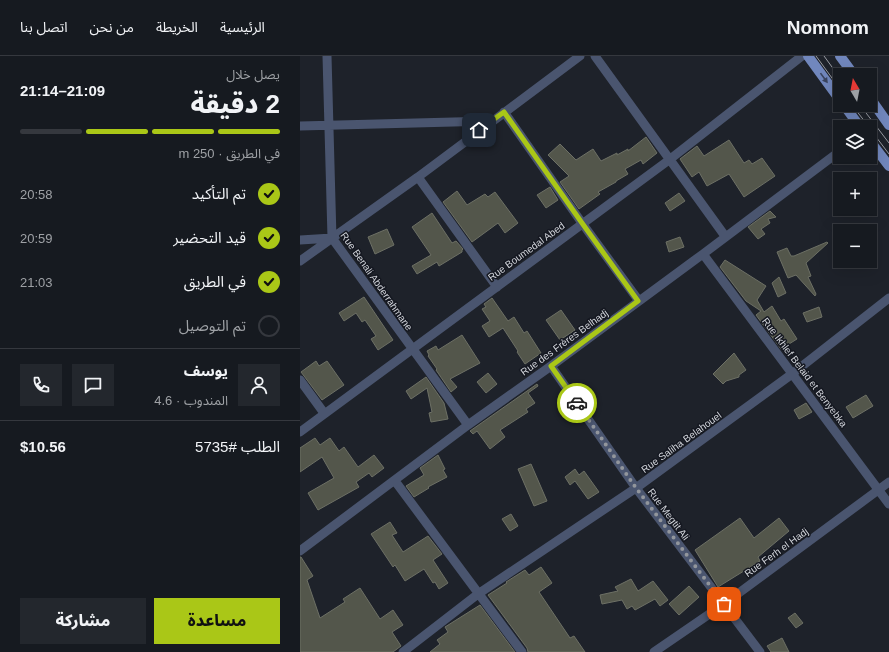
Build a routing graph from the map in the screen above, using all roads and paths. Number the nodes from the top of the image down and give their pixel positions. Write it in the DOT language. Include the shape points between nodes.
graph roads {
  1 [pos="327,56"];
  2 [pos="580,56"];
  3 [pos="595,56"];
  4 [pos="802,56"];
  5 [pos="808,56"];
  6 [pos="840,56"];
  7 [pos="849,68"];
  8 [pos="833,90"];
  9 [pos="877,108"];
  10 [pos="504,112"];
  11 [pos="492,121"];
  12 [pos="329,125"];
  13 [pos="300,126"];
  14 [pos="889,126"];
  15 [pos="877,150"];
  16 [pos="833,155"];
  17 [pos="669,160"];
  18 [pos="889,166"];
  19 [pos="418,177"];
  20 [pos="582,223"];
  21 [pos="725,236"];
  22 [pos="332,238"];
  23 [pos="300,240"];
  24 [pos="703,254"];
  25 [pos="300,261"];
  26 [pos="497,286"];
  27 [pos="889,298"];
  28 [pos="638,301"];
  29 [pos="412,349"];
  30 [pos="551,366"];
  31 [pos="792,374"];
  32 [pos="300,380"];
  33 [pos="324,413"];
  34 [pos="468,425"];
  35 [pos="300,432"];
  36 [pos="395,480"];
  37 [pos="889,482"];
  38 [pos="636,488"];
  39 [pos="878,490"];
  40 [pos="889,504"];
  41 [pos="300,551"];
  42 [pos="478,594"];
  43 [pos="724,604"];
  44 [pos="403,652"];
  45 [pos="522,652"];
  46 [pos="654,652"];
  47 [pos="760,652"];
  1 -- 12 [label="street, Rue Benali Abderrahmane"];
  2 -- 10 [label="street"];
  3 -- 17 [label="street"];
  4 -- 17 [label="street, Rue Boumedal Abed"];
  5 -- 8 [label="main road, one-way"];
  6 -- 7 [label="main road"];
  9 -- 14 [label="main road"];
  10 -- 11 [label="street"];
  10 -- 20 [label="street"];
  11 -- 12 [label="street"];
  11 -- 19 [label="street"];
  12 -- 13 [label="street"];
  12 -- 22 [label="street, Rue Benali Abderrahmane"];
  15 -- 18 [label="main road"];
  16 -- 21 [label="street, Rue des Frères Belhadj"];
  17 -- 20 [label="street, Rue Boumedal Abed"];
  17 -- 21 [label="street"];
  19 -- 22 [label="street"];
  19 -- 26 [label="street"];
  20 -- 26 [label="street, Rue Boumedal Abed"];
  20 -- 28 [label="street"];
  21 -- 24 [label="street, Rue des Frères Belhadj"];
  22 -- 23 [label="street"];
  22 -- 25 [label="street"];
  22 -- 29 [label="street, Rue Benali Abderrahmane"];
  24 -- 28 [label="street, Rue des Frères Belhadj"];
  24 -- 31 [label="street, Rue Ikhlef Belaid et Benyebka"];
  26 -- 29 [label="street, Rue Boumedal Abed"];
  27 -- 31 [label="street, Rue Saliha Belahouel"];
  28 -- 30 [label="street, Rue des Frères Belhadj"];
  29 -- 33 [label="street, Rue Boumedal Abed"];
  29 -- 34 [label="street, Rue Benali Abderrahmane"];
  30 -- 34 [label="street, Rue des Frères Belhadj"];
  30 -- 38 [label="street, Rue Megtit Ali"];
  31 -- 38 [label="street, Rue Saliha Belahouel"];
  31 -- 39 [label="street, Rue Ikhlef Belaid et Benyebka"];
  32 -- 33 [label="street"];
  33 -- 35 [label="street, Rue Boumedal Abed"];
  34 -- 36 [label="street, Rue des Frères Belhadj"];
  36 -- 41 [label="street, Rue des Frères Belhadj"];
  36 -- 42 [label="street"];
  37 -- 39 [label="street, Rue Ferh el Hadj"];
  38 -- 42 [label="street, Rue Saliha Belahouel"];
  38 -- 43 [label="street, Rue Megtit Ali"];
  39 -- 40 [label="street, Rue Ikhlef Belaid et Benyebka"];
  39 -- 43 [label="street, Rue Ferh el Hadj"];
  42 -- 44 [label="street, Rue Saliha Belahouel"];
  42 -- 45 [label="street"];
  43 -- 46 [label="street, Rue Ferh el Hadj"];
  43 -- 47 [label="street, Rue Megtit Ali"];
}
